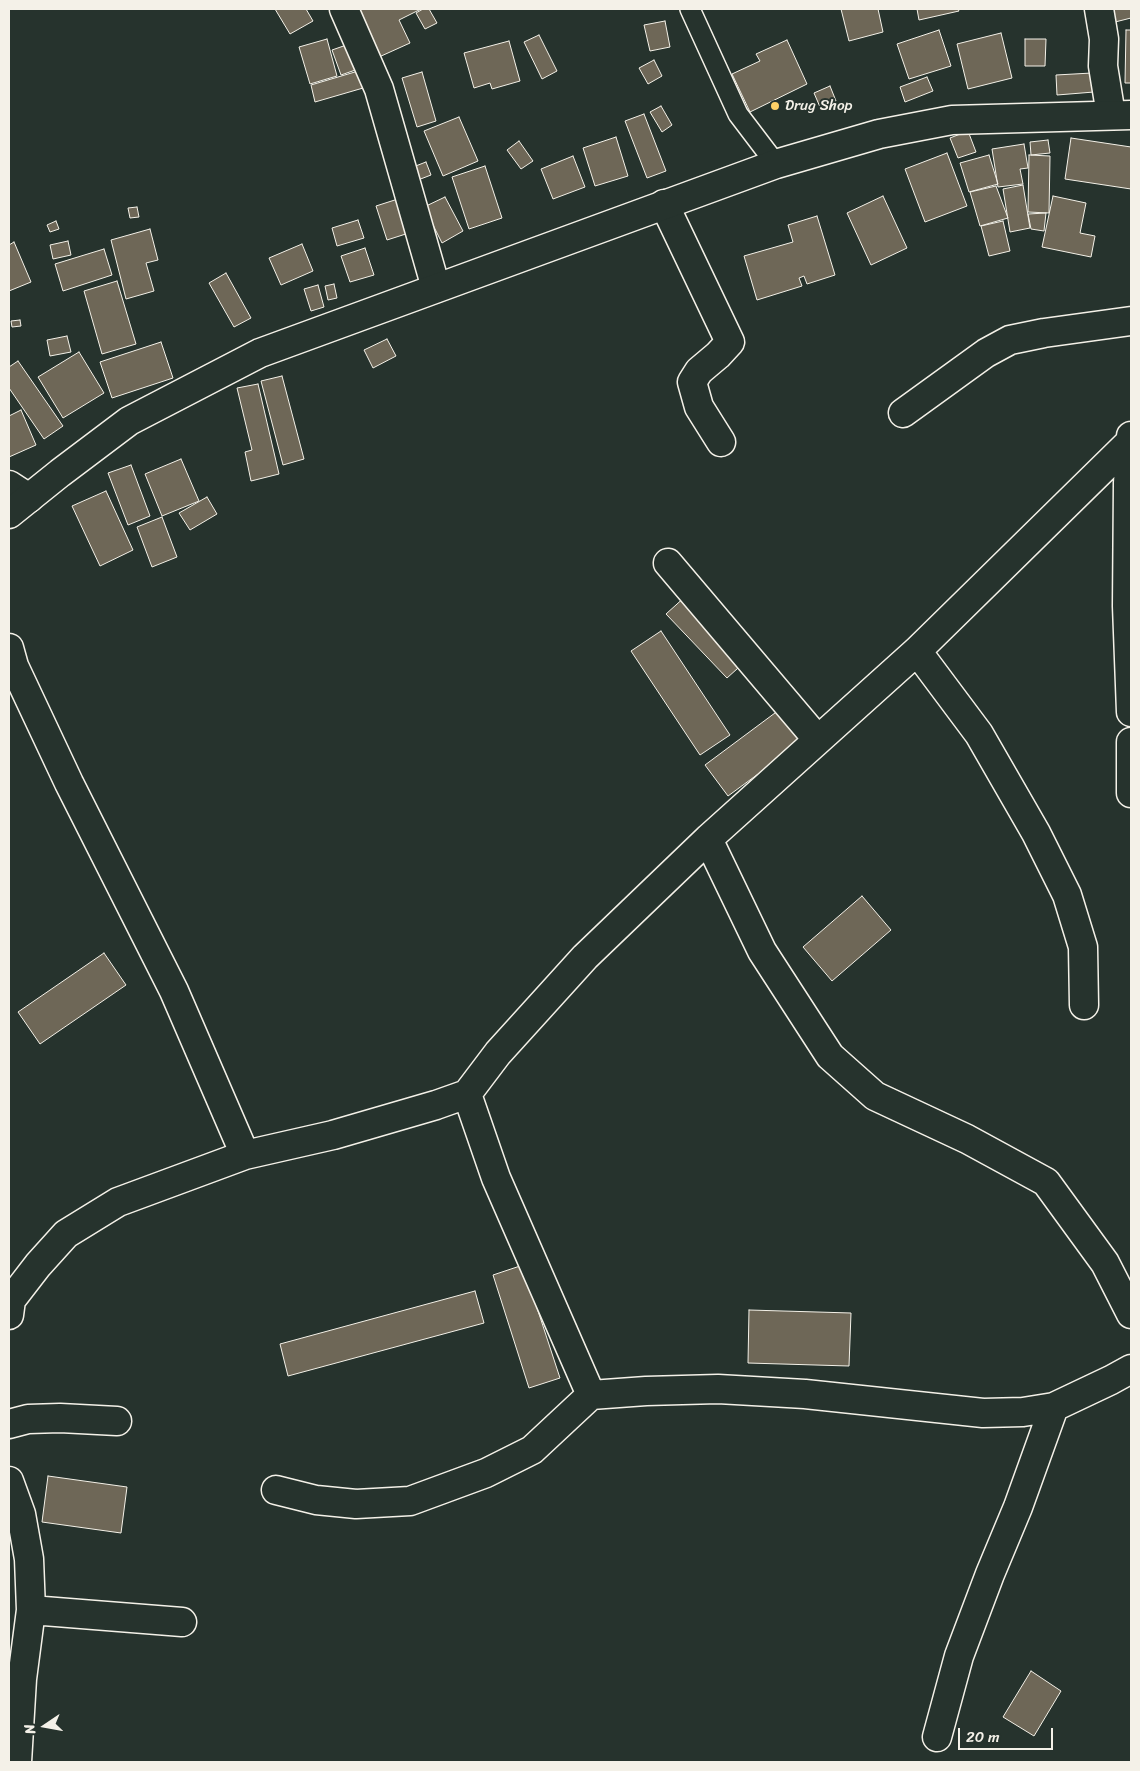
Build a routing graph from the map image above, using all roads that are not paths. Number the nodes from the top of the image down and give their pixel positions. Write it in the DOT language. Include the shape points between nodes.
graph roads {
  1 [pos="344,9"];
  2 [pos="690,9"];
  3 [pos="1099,9"];
  4 [pos="1121,115"];
  5 [pos="776,164"];
  6 [pos="664,204"];
  7 [pos="436,288"];
  8 [pos="1131,321"];
  9 [pos="904,413"];
  10 [pos="1131,436"];
  11 [pos="1131,440"];
  12 [pos="722,442"];
  13 [pos="15,499"];
  14 [pos="668,563"];
  15 [pos="9,648"];
  16 [pos="917,651"];
  17 [pos="1131,712"];
  18 [pos="818,740"];
  19 [pos="1131,742"];
  20 [pos="1131,793"];
  21 [pos="708,839"];
  22 [pos="1084,1005"];
  23 [pos="467,1094"];
  24 [pos="245,1155"];
  25 [pos="1131,1314"];
  26 [pos="9,1316"];
  27 [pos="1131,1369"];
  28 [pos="591,1395"];
  29 [pos="1054,1406"];
  30 [pos="117,1421"];
  31 [pos="9,1424"];
  32 [pos="9,1481"];
  33 [pos="276,1490"];
  34 [pos="31,1610"];
  35 [pos="182,1622"];
  36 [pos="937,1737"];
  37 [pos="17,1762"];
  1 -- 7 [label="street" via="379,89"];
  2 -- 5 [label="lane" via="738,114"];
  3 -- 4 [label="street" via="1104,38 1103,66"];
  4 -- 5 [label="street" via="952,120 879,134"];
  5 -- 6 [label="street"];
  6 -- 7 [label="street"];
  6 -- 12 [label="street" via="730,342 699,370 692,382 699,407"];
  7 -- 13 [label="street" via="251,358 129,421"];
  8 -- 9 [label="street" via="1010,340 986,353"];
  10 -- 11 [label="street"];
  11 -- 16 [label="street"];
  11 -- 17 [label="street" via="1127,606"];
  14 -- 18 [label="street"];
  15 -- 24 [label="street" via="14,666 68,783 174,992"];
  16 -- 18 [label="street"];
  16 -- 22 [label="street" via="979,734 1036,833 1067,895 1083,947"];
  18 -- 21 [label="street"];
  19 -- 20 [label="street"];
  21 -- 23 [label="street" via="585,957 498,1054"];
  21 -- 25 [label="street" via="762,951 830,1056 875,1096 967,1139 1046,1182 1105,1263"];
  23 -- 24 [label="street" via="333,1135"];
  23 -- 28 [label="street" via="496,1178"];
  24 -- 26 [label="street" via="118,1202 66,1234 11,1300"];
  27 -- 29 [label="street"];
  28 -- 29 [label="street" via="718,1389 805,1394 983,1413 1022,1412"];
  28 -- 33 [label="street" via="532,1450 486,1473 410,1501 356,1504 316,1500"];
  29 -- 36 [label="street" via="1018,1507 958,1656"];
  30 -- 31 [label="street" via="36,1418"];
  32 -- 34 [label="street" via="29,1559"];
  34 -- 35 [label="street"];
  34 -- 37 [label="street" via="22,1679"];
}
